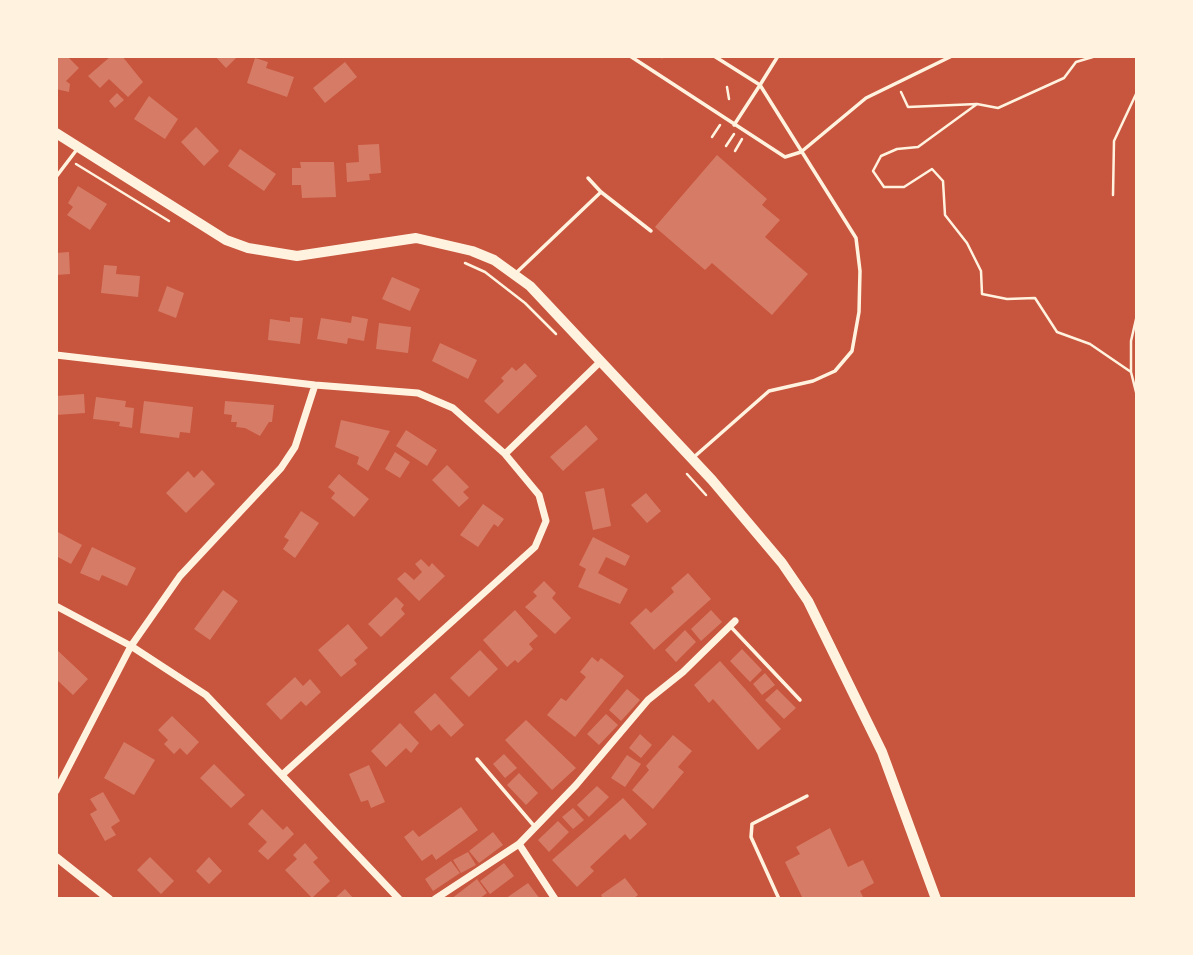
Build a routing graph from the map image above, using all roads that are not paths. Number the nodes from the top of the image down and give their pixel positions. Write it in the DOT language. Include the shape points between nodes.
graph roads {
  1 [pos="629,56"];
  2 [pos="714,56"];
  3 [pos="778,56"];
  4 [pos="952,56"];
  5 [pos="760,85"];
  6 [pos="734,125"];
  7 [pos="56,132"];
  8 [pos="79,147"];
  9 [pos="802,152"];
  10 [pos="56,177"];
  11 [pos="588,178"];
  12 [pos="601,192"];
  13 [pos="651,231"];
  14 [pos="516,274"];
  15 [pos="56,355"];
  16 [pos="600,362"];
  17 [pos="315,385"];
  18 [pos="505,454"];
  19 [pos="693,459"];
  20 [pos="56,606"];
  21 [pos="733,624"];
  22 [pos="131,646"];
  23 [pos="800,700"];
  24 [pos="477,760"];
  25 [pos="283,775"];
  26 [pos="56,791"];
  27 [pos="807,796"];
  28 [pos="535,827"];
  29 [pos="519,844"];
  30 [pos="56,858"];
  31 [pos="109,899"];
  32 [pos="400,899"];
  33 [pos="435,899"];
  34 [pos="555,899"];
  35 [pos="779,899"];
  36 [pos="936,899"];
  1 -- 6 [label="lane"];
  2 -- 5 [label="lane"];
  3 -- 5 [label="lane"];
  4 -- 9 [label="lane" via="866,98"];
  5 -- 6 [label="lane"];
  5 -- 9 [label="lane"];
  6 -- 9 [label="lane" via="785,157"];
  7 -- 8 [label="main road"];
  8 -- 10 [label="lane"];
  8 -- 14 [label="main road" via="226,240 248,248 297,256 416,238 472,251"];
  9 -- 19 [label="lane" via="856,238 859,298 852,351 835,371 769,391"];
  11 -- 12 [label="lane"];
  12 -- 13 [label="lane"];
  12 -- 14 [label="lane"];
  14 -- 16 [label="main road"];
  15 -- 17 [label="street"];
  16 -- 18 [label="street"];
  16 -- 19 [label="main road"];
  17 -- 18 [label="street" via="389,389 436,399 453,408"];
  17 -- 22 [label="street" via="295,447 281,468 195,558"];
  18 -- 25 [label="street" via="539,495 546,521 542,535 524,557"];
  19 -- 36 [label="main road" via="782,563 826,634 882,752"];
  20 -- 22 [label="street"];
  21 -- 23 [label="lane"];
  21 -- 28 [label="street" via="648,700"];
  22 -- 25 [label="street" via="206,695"];
  22 -- 26 [label="street"];
  24 -- 28 [label="lane"];
  25 -- 32 [label="street"];
  27 -- 35 [label="lane" via="752,824 751,837"];
  28 -- 29 [label="street"];
  29 -- 33 [label="street"];
  29 -- 34 [label="street"];
  30 -- 31 [label="street"];
}
